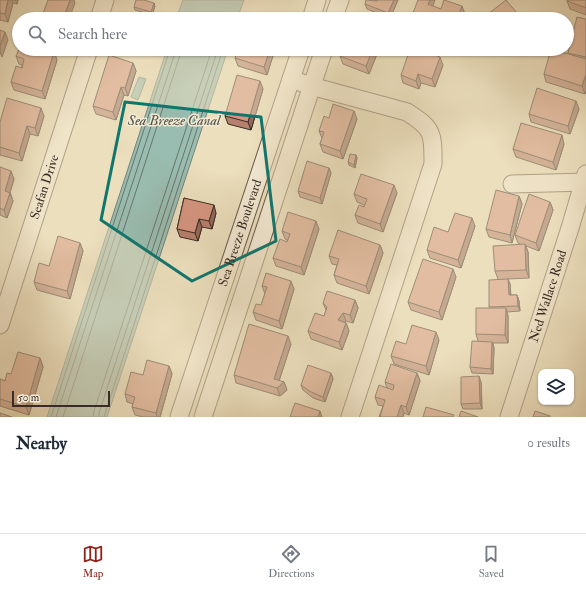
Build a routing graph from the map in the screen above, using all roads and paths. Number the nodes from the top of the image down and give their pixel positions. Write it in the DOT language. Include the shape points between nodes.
graph roads {
  1 [pos="105,0"];
  2 [pos="317,0"];
  3 [pos="340,0"];
  4 [pos="101,12"];
  5 [pos="313,12"];
  6 [pos="336,12"];
  7 [pos="87,56"];
  8 [pos="299,56"];
  9 [pos="322,56"];
  10 [pos="291,79"];
  11 [pos="312,86"];
  12 [pos="585,179"];
  13 [pos="512,184"];
  14 [pos="0,325"];
  15 [pos="179,417"];
  16 [pos="203,417"];
  17 [pos="350,417"];
  18 [pos="509,417"];
  1 -- 4 [label="street"];
  2 -- 5 [label="street"];
  3 -- 6 [label="street"];
  7 -- 14 [label="street, Seafan Drive"];
  8 -- 10 [label="street, Sea Breeze Boulevard"];
  9 -- 11 [label="street, Sea Breeze Boulevard"];
  10 -- 11 [label="street"];
  10 -- 15 [label="street, Sea Breeze Boulevard"];
  11 -- 16 [label="street, Sea Breeze Boulevard"];
  11 -- 17 [label="street" via="407,112 429,129 432,142 432,164"];
  12 -- 13 [label="street"];
  12 -- 18 [label="street, Ned Wallace Road"];
}
